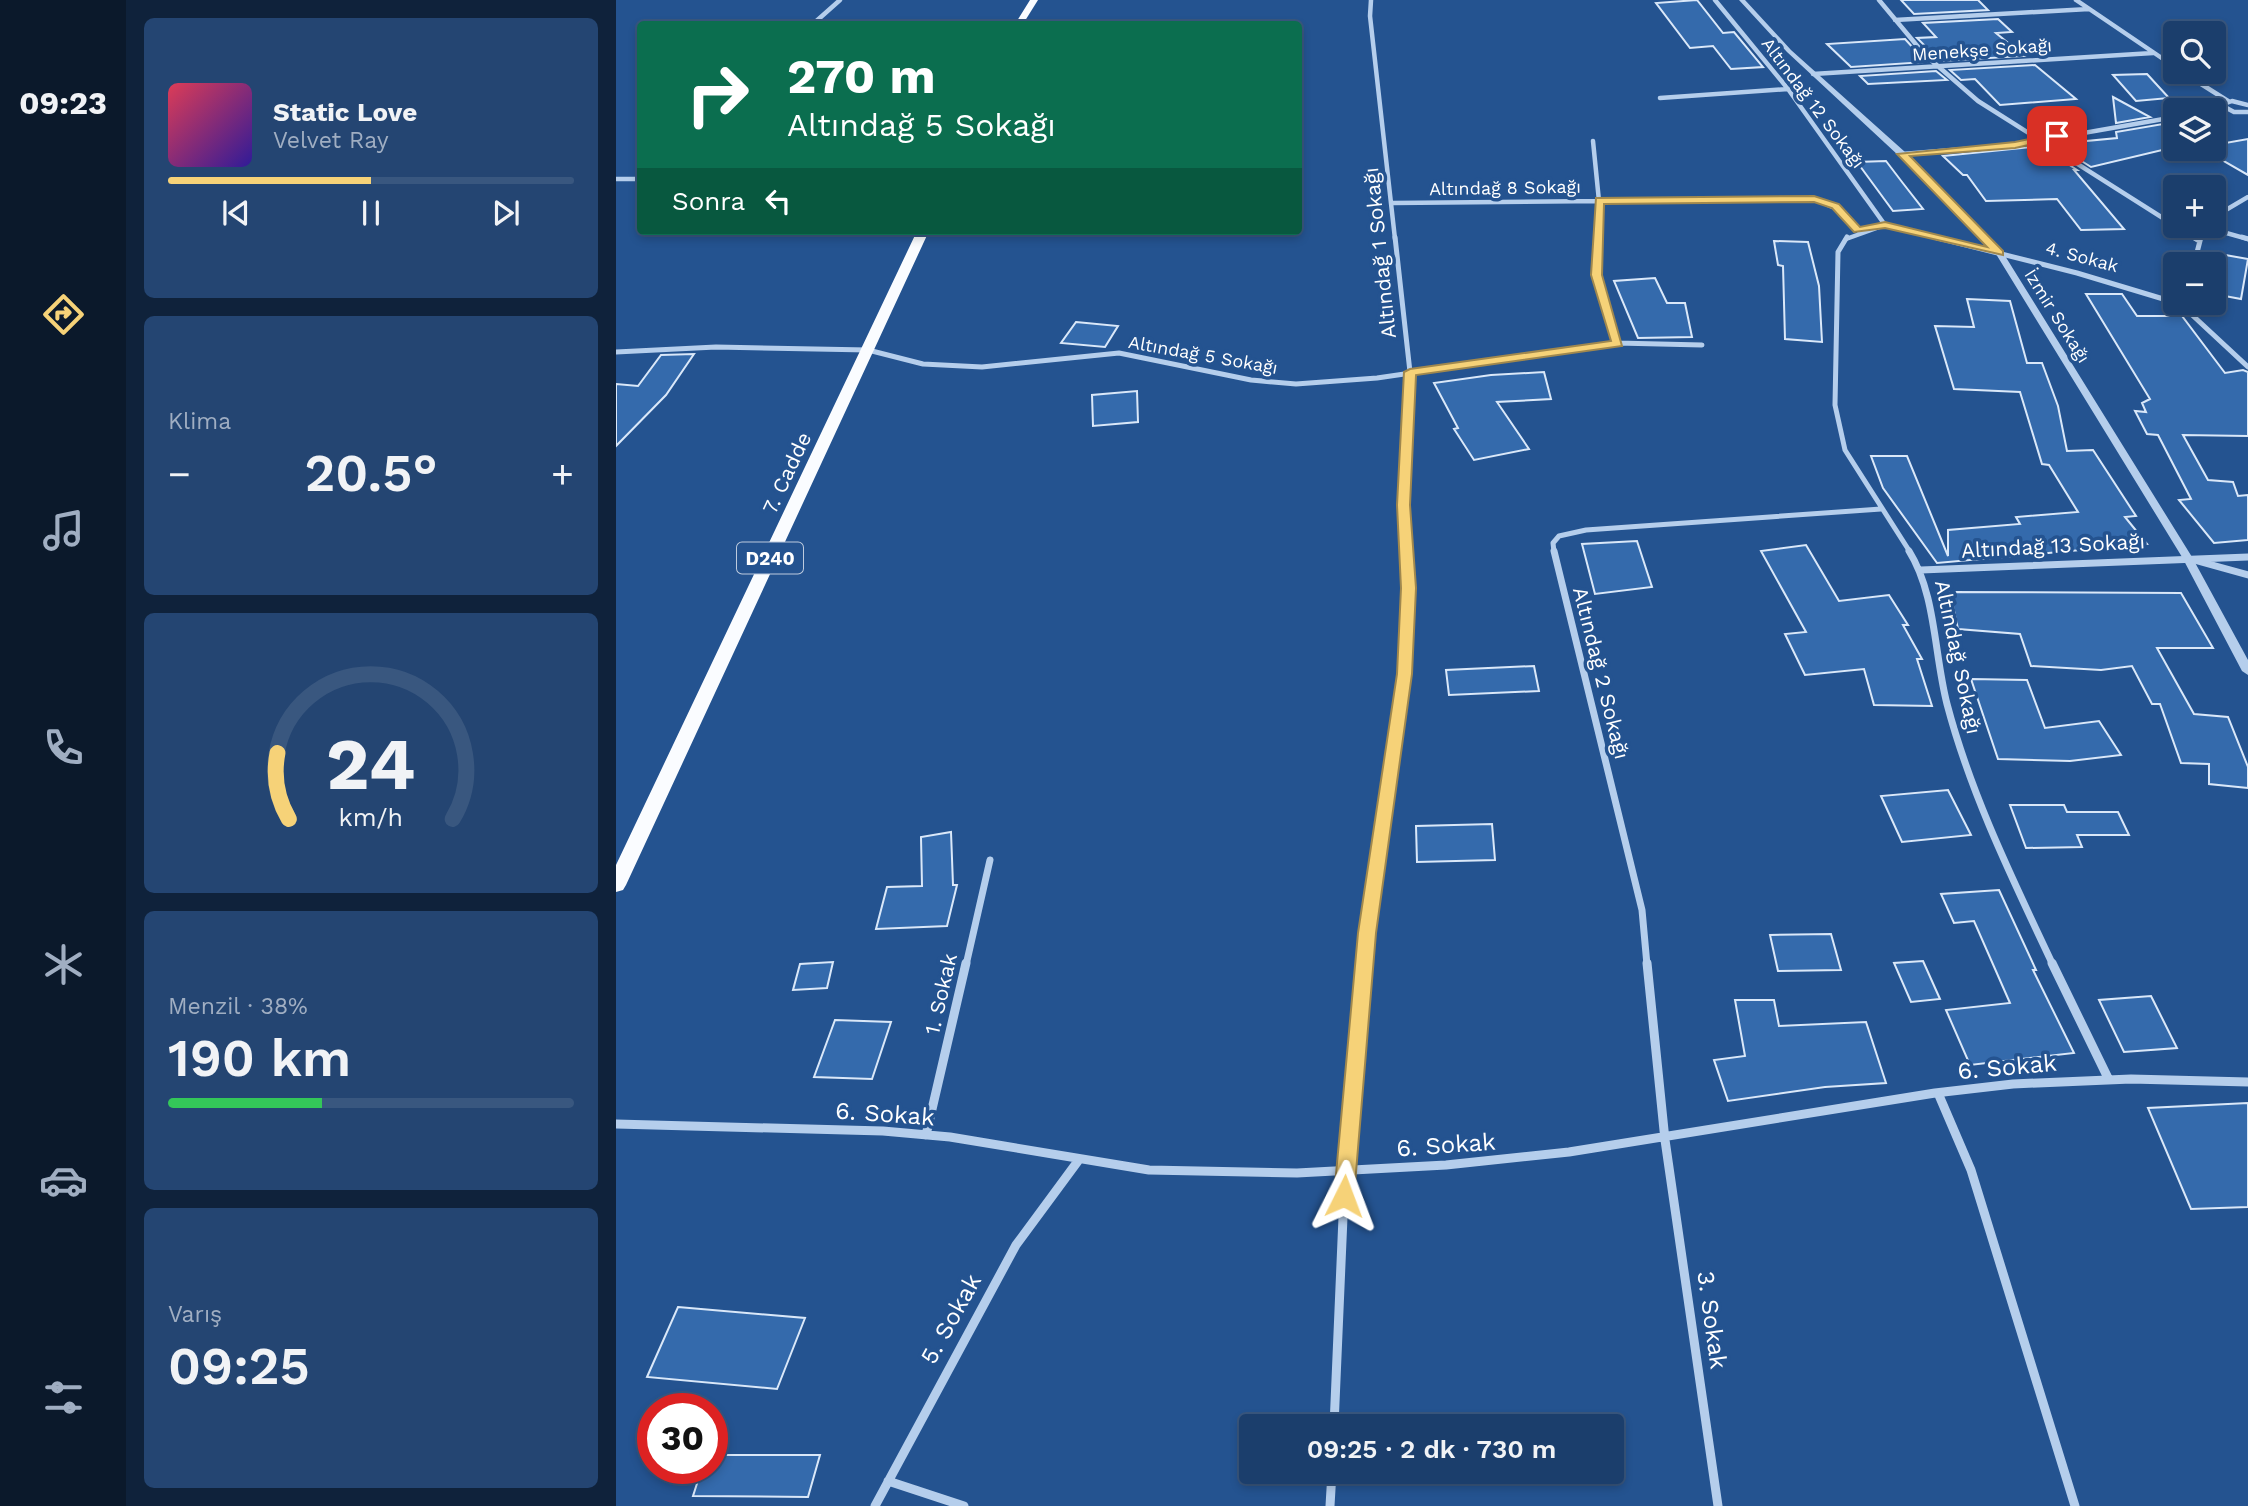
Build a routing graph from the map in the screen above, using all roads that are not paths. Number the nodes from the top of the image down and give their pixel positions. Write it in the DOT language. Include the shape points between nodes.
graph roads {
  1 [pos="840,0"];
  2 [pos="1034,0"];
  3 [pos="1371,0"];
  4 [pos="1715,0"];
  5 [pos="1742,0"];
  6 [pos="1879,0"];
  7 [pos="2076,0"];
  8 [pos="2089,9"];
  9 [pos="1895,20"];
  10 [pos="816,21"];
  11 [pos="1021,21"];
  12 [pos="2153,53"];
  13 [pos="2163,59"];
  14 [pos="1937,66"];
  15 [pos="1813,74"];
  16 [pos="2201,84"];
  17 [pos="1788,89"];
  18 [pos="1660,99"];
  19 [pos="2228,101"];
  20 [pos="2248,105"];
  21 [pos="2226,109"];
  22 [pos="2246,112"];
  23 [pos="2163,119"];
  24 [pos="2248,119"];
  25 [pos="1593,141"];
  26 [pos="2040,141"];
  27 [pos="1902,154"];
  28 [pos="637,178"];
  29 [pos="616,179"];
  30 [pos="2248,197"];
  31 [pos="1600,201"];
  32 [pos="1393,203"];
  33 [pos="2226,210"];
  34 [pos="1885,225"];
  35 [pos="1858,230"];
  36 [pos="2226,232"];
  37 [pos="921,235"];
  38 [pos="2200,238"];
  39 [pos="2248,239"];
  40 [pos="2199,241"];
  41 [pos="2197,252"];
  42 [pos="1999,253"];
  43 [pos="2163,298"];
  44 [pos="2192,315"];
  45 [pos="1618,343"];
  46 [pos="1702,345"];
  47 [pos="868,350"];
  48 [pos="616,352"];
  49 [pos="2248,367"];
  50 [pos="1410,372"];
  51 [pos="1881,509"];
  52 [pos="2187,557"];
  53 [pos="2248,557"];
  54 [pos="1921,570"];
  55 [pos="2248,575"];
  56 [pos="2248,671"];
  57 [pos="990,860"];
  58 [pos="616,885"];
  59 [pos="2108,1077"];
  60 [pos="2248,1082"];
  61 [pos="1938,1093"];
  62 [pos="616,1124"];
  63 [pos="926,1135"];
  64 [pos="1665,1140"];
  65 [pos="1078,1161"];
  66 [pos="1345,1171"];
  67 [pos="1335,1414"];
  68 [pos="888,1481"];
  69 [pos="1331,1484"];
  70 [pos="875,1506"];
  71 [pos="964,1506"];
  72 [pos="1330,1506"];
  73 [pos="1718,1506"];
  74 [pos="2075,1506"];
  1 -- 10 [label="street"];
  2 -- 11 [label="main road"];
  3 -- 32 [label="street, Altındağ 1 Sokağı"];
  4 -- 17 [label="street, Altındağ 12 Sokağı"];
  5 -- 15 [label="street, İzmir Sokağı"];
  6 -- 9 [label="street"];
  7 -- 8 [label="street"];
  8 -- 9 [label="street"];
  8 -- 12 [label="street"];
  9 -- 14 [label="street"];
  12 -- 13 [label="street"];
  12 -- 14 [label="street, Menekşe Sokağı"];
  14 -- 15 [label="street, Menekşe Sokağı"];
  14 -- 26 [label="street" via="1994,113"];
  15 -- 27 [label="street, İzmir Sokağı"];
  16 -- 19 [label="street"];
  17 -- 18 [label="street"];
  17 -- 34 [label="street, Altındağ 12 Sokağı"];
  19 -- 20 [label="street"];
  21 -- 22 [label="street"];
  22 -- 24 [label="street"];
  23 -- 26 [label="street"];
  25 -- 31 [label="street"];
  26 -- 27 [label="street"];
  26 -- 40 [label="street"];
  27 -- 42 [label="street, İzmir Sokağı"];
  28 -- 29 [label="street"];
  30 -- 33 [label="street"];
  31 -- 32 [label="street, Altındağ 8 Sokağı"];
  31 -- 35 [label="street, Altındağ 8 Sokağı" via="1814,199 1835,206"];
  31 -- 45 [label="street" via="1596,275"];
  32 -- 50 [label="street, Altındağ 1 Sokağı"];
  34 -- 35 [label="street"];
  34 -- 42 [label="street, 4. Sokak"];
  35 -- 51 [label="street, Altındağ Sokağı" via="1842,243 1836,265 1835,405 1845,450"];
  36 -- 39 [label="street"];
  37 -- 47 [label="main road, 7. Cadde / D240"];
  38 -- 40 [label="street"];
  40 -- 41 [label="street"];
  42 -- 43 [label="street, 4. Sokak"];
  42 -- 52 [label="street, İzmir Sokağı"];
  44 -- 49 [label="street, 4. Sokak"];
  45 -- 46 [label="street, Altındağ 5 Sokağı"];
  45 -- 50 [label="street, Altındağ 5 Sokağı"];
  47 -- 48 [label="street, Altındağ 5 Sokağı" via="716,347"];
  47 -- 50 [label="street, Altındağ 5 Sokağı" via="923,364 960,367 1129,354 1278,384"];
  47 -- 58 [label="main road, 7. Cadde / D240"];
  50 -- 66 [label="street, Altındağ 1 Sokağı" via="1404,505 1409,588 1405,674 1367,933"];
  51 -- 54 [label="street, Altındağ Sokağı"];
  51 -- 64 [label="street, Altındağ 2 Sokağı" via="1586,530 1559,536 1553,543 1642,911"];
  52 -- 53 [label="street, Altındağ 13 Sokağı"];
  52 -- 54 [label="street, Altındağ 13 Sokağı"];
  52 -- 55 [label="street"];
  52 -- 56 [label="street, İzmir Sokağı"];
  54 -- 59 [label="street, Altındağ Sokağı" via="1947,704 1980,803"];
  57 -- 63 [label="street, 1. Sokak"];
  59 -- 60 [label="street, 6. Sokak"];
  59 -- 61 [label="street, 6. Sokak"];
  61 -- 64 [label="street, 6. Sokak"];
  61 -- 74 [label="street" via="1971,1170"];
  62 -- 63 [label="street, 6. Sokak"];
  63 -- 65 [label="street, 6. Sokak"];
  64 -- 66 [label="street, 6. Sokak" via="1448,1165"];
  64 -- 73 [label="street, 3. Sokak"];
  65 -- 66 [label="street, 6. Sokak" via="1214,1172"];
  65 -- 68 [label="street, 5. Sokak" via="1010,1255"];
  66 -- 67 [label="street, Altındağ 1 Sokağı"];
  68 -- 70 [label="street, 5. Sokak"];
  68 -- 71 [label="street"];
  69 -- 72 [label="street"];
}
